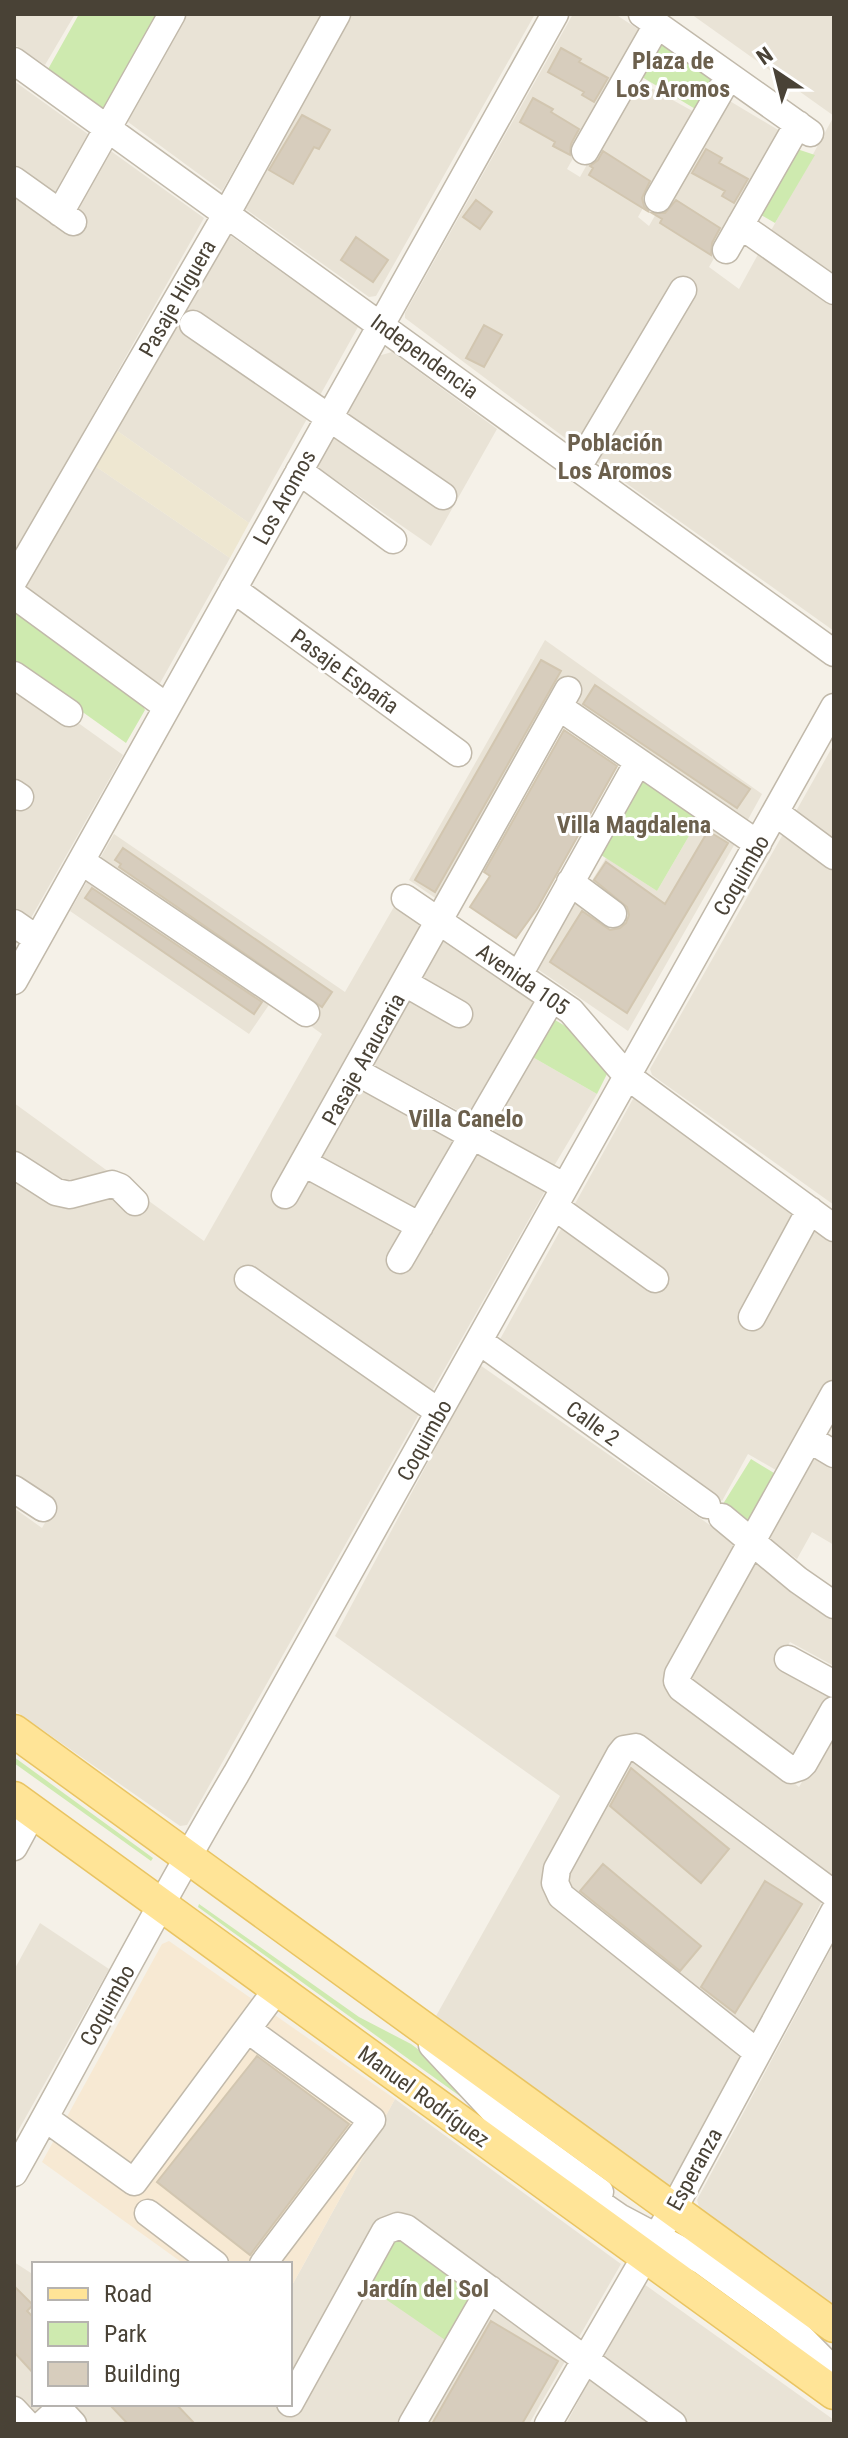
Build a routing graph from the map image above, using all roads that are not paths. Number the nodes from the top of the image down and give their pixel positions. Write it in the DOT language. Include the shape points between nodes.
graph roads {
  1 [pos="172,14"];
  2 [pos="337,14"];
  3 [pos="555,14"];
  4 [pos="649,19"];
  5 [pos="14,61"];
  6 [pos="729,76"];
  7 [pos="108,128"];
  8 [pos="585,151"];
  9 [pos="14,180"];
  10 [pos="658,199"];
  11 [pos="227,213"];
  12 [pos="740,225"];
  13 [pos="726,250"];
  14 [pos="683,290"];
  15 [pos="834,291"];
  16 [pos="193,324"];
  17 [pos="381,324"];
  18 [pos="328,418"];
  19 [pos="578,467"];
  20 [pos="299,471"];
  21 [pos="443,496"];
  22 [pos="393,540"];
  23 [pos="14,580"];
  24 [pos="233,589"];
  25 [pos="14,595"];
  26 [pos="834,653"];
  27 [pos="14,675"];
  28 [pos="167,707"];
  29 [pos="834,707"];
  30 [pos="69,713"];
  31 [pos="458,753"];
  32 [pos="638,762"];
  33 [pos="776,813"];
  34 [pos="758,844"];
  35 [pos="834,856"];
  36 [pos="81,861"];
  37 [pos="570,882"];
  38 [pos="405,898"];
  39 [pos="613,914"];
  40 [pos="440,921"];
  41 [pos="14,923"];
  42 [pos="37,939"];
  43 [pos="519,975"];
  44 [pos="14,981"];
  45 [pos="405,983"];
  46 [pos="552,998"];
  47 [pos="306,1013"];
  48 [pos="459,1014"];
  49 [pos="355,1071"];
  50 [pos="627,1076"];
  51 [pos="472,1136"];
  52 [pos="304,1163"];
  53 [pos="14,1165"];
  54 [pos="285,1195"];
  55 [pos="560,1197"];
  56 [pos="135,1202"];
  57 [pos="810,1210"];
  58 [pos="420,1226"];
  59 [pos="834,1226"];
  60 [pos="400,1260"];
  61 [pos="248,1279"];
  62 [pos="655,1279"];
  63 [pos="752,1317"];
  64 [pos="479,1341"];
  65 [pos="834,1394"];
  66 [pos="439,1412"];
  67 [pos="809,1439"];
  68 [pos="834,1454"];
  69 [pos="14,1489"];
  70 [pos="43,1508"];
  71 [pos="751,1542"];
  72 [pos="834,1605"];
  73 [pos="788,1659"];
  74 [pos="834,1684"];
  75 [pos="834,1710"];
  76 [pos="14,1731"];
  77 [pos="14,1749"];
  78 [pos="24,1805"];
  79 [pos="14,1847"];
  80 [pos="186,1857"];
  81 [pos="834,1894"];
  82 [pos="162,1906"];
  83 [pos="831,1927"];
  84 [pos="277,1989"];
  85 [pos="248,2030"];
  86 [pos="758,2053"];
  87 [pos="45,2118"];
  88 [pos="16,2165"];
  89 [pos="148,2213"];
  90 [pos="659,2231"];
  91 [pos="212,2262"];
  92 [pos="265,2262"];
  93 [pos="490,2289"];
  94 [pos="834,2326"];
  95 [pos="834,2343"];
  96 [pos="585,2359"];
  97 [pos="834,2371"];
  98 [pos="834,2393"];
  99 [pos="292,2400"];
  100 [pos="289,2406"];
  101 [pos="14,2410"];
  102 [pos="27,2424"];
  103 [pos="43,2424"];
  104 [pos="73,2424"];
  105 [pos="279,2424"];
  106 [pos="412,2424"];
  107 [pos="548,2424"];
  108 [pos="673,2424"];
  1 -- 7 [label="street"];
  2 -- 11 [label="street, Pasaje Higuera"];
  3 -- 17 [label="street, Los Aromos"];
  4 -- 6 [label="street"];
  4 -- 8 [label="street"];
  5 -- 7 [label="street, Independencia"];
  6 -- 10 [label="street"];
  6 -- 12 [label="street" via="804,128"];
  7 -- 9 [label="street" via="67,218"];
  7 -- 11 [label="street, Independencia"];
  11 -- 17 [label="street, Independencia"];
  11 -- 23 [label="street, Pasaje Higuera"];
  12 -- 13 [label="street"];
  12 -- 15 [label="street"];
  14 -- 19 [label="street"];
  16 -- 18 [label="street"];
  17 -- 18 [label="street, Los Aromos"];
  17 -- 19 [label="street, Independencia"];
  18 -- 20 [label="street, Los Aromos"];
  18 -- 21 [label="street"];
  19 -- 26 [label="street, Independencia"];
  20 -- 22 [label="street"];
  20 -- 24 [label="street, Los Aromos"];
  24 -- 28 [label="street, Los Aromos"];
  24 -- 31 [label="street, Pasaje España"];
  25 -- 28 [label="street"];
  27 -- 30 [label="street"];
  28 -- 36 [label="street, Los Aromos"];
  29 -- 33 [label="street, Coquimbo"];
  32 -- 34 [label="street"];
  32 -- 37 [label="street"];
  32 -- 40 [label="street, Pasaje Araucaria" via="564,699"];
  33 -- 34 [label="street, Coquimbo"];
  33 -- 35 [label="street"];
  34 -- 50 [label="street, Coquimbo"];
  36 -- 42 [label="street, Los Aromos"];
  36 -- 47 [label="street"];
  37 -- 39 [label="street"];
  37 -- 43 [label="street"];
  38 -- 40 [label="street, Avenida 105"];
  40 -- 43 [label="street, Avenida 105"];
  40 -- 45 [label="street, Pasaje Araucaria"];
  41 -- 42 [label="street"];
  42 -- 44 [label="street, Los Aromos"];
  43 -- 46 [label="street, Avenida 105"];
  45 -- 48 [label="street"];
  45 -- 49 [label="street, Pasaje Araucaria"];
  46 -- 50 [label="street, Avenida 105" via="582,1020"];
  46 -- 51 [label="street"];
  49 -- 51 [label="street"];
  49 -- 52 [label="street, Pasaje Araucaria"];
  50 -- 55 [label="street, Coquimbo"];
  50 -- 57 [label="street, Avenida 105"];
  51 -- 55 [label="street"];
  51 -- 58 [label="street"];
  52 -- 54 [label="street, Pasaje Araucaria"];
  52 -- 58 [label="street"];
  53 -- 56 [label="street" via="56,1192 81,1194 112,1184"];
  55 -- 62 [label="street"];
  55 -- 64 [label="street, Coquimbo"];
  57 -- 59 [label="street, Avenida 105"];
  57 -- 63 [label="street"];
  58 -- 60 [label="street"];
  61 -- 66 [label="street"];
  64 -- 66 [label="street, Coquimbo"];
  64 -- 71 [label="street, Calle 2"];
  65 -- 67 [label="street"];
  66 -- 80 [label="street, Coquimbo"];
  67 -- 68 [label="street"];
  67 -- 71 [label="street"];
  69 -- 70 [label="street"];
  71 -- 72 [label="street, Calle 2"];
  71 -- 75 [label="street" via="677,1681 786,1768 804,1763"];
  73 -- 74 [label="street"];
  76 -- 80 [label="main road, Manuel Rodríguez"];
  77 -- 80 [label="street" via="141,1841"];
  78 -- 79 [label="street"];
  78 -- 82 [label="main road, Manuel Rodríguez"];
  80 -- 82 [label="street, Coquimbo"];
  80 -- 90 [label="main road, Manuel Rodríguez" via="420,2028"];
  81 -- 86 [label="street" via="636,1747 620,1754 557,1869 555,1883 561,1896"];
  82 -- 84 [label="main road, Manuel Rodríguez"];
  82 -- 87 [label="street, Coquimbo"];
  82 -- 90 [label="street" via="201,1917 587,2196 619,2217"];
  83 -- 86 [label="street, Esperanza"];
  84 -- 85 [label="street"];
  84 -- 90 [label="main road, Manuel Rodríguez"];
  85 -- 87 [label="street" via="134,2182"];
  85 -- 92 [label="street" via="372,2120"];
  86 -- 90 [label="street, Esperanza"];
  87 -- 88 [label="street, Coquimbo"];
  89 -- 91 [label="street"];
  90 -- 94 [label="main road, Manuel Rodríguez"];
  90 -- 95 [label="street" via="705,2249"];
  90 -- 96 [label="street, Esperanza"];
  90 -- 97 [label="street" via="777,2315"];
  90 -- 98 [label="main road, Manuel Rodríguez"];
  93 -- 96 [label="street"];
  93 -- 99 [label="street" via="406,2228 385,2231"];
  93 -- 106 [label="street"];
  96 -- 107 [label="street, Esperanza"];
  96 -- 108 [label="street"];
  100 -- 105 [label="street"];
  101 -- 102 [label="street"];
  103 -- 104 [label="street" via="59,2409"];
}
